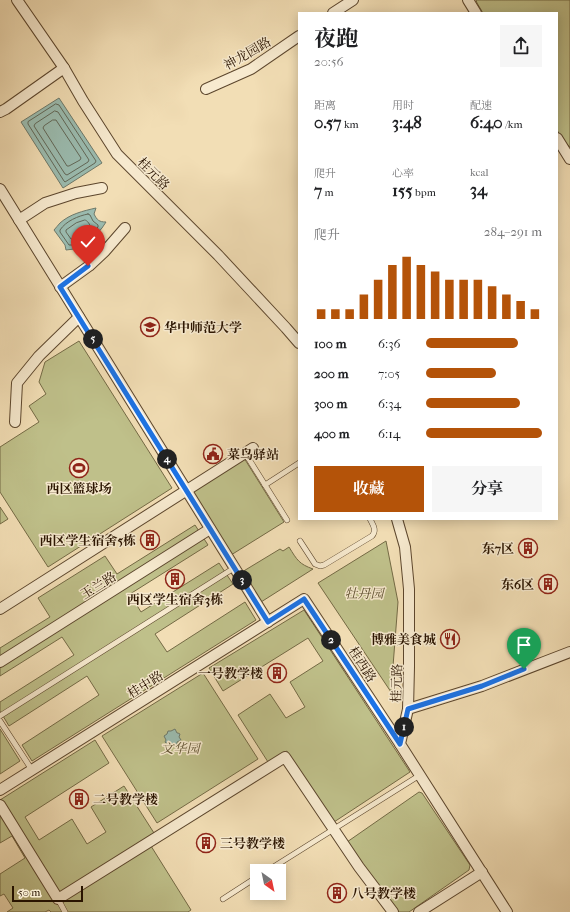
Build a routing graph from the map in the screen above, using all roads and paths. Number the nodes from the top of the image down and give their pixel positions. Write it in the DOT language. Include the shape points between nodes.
graph roads {
  1 [pos="17,0"];
  2 [pos="353,0"];
  3 [pos="468,0"];
  4 [pos="345,10"];
  5 [pos="475,12"];
  6 [pos="298,37"];
  7 [pos="64,68"];
  8 [pos="206,89"];
  9 [pos="0,112"];
  10 [pos="558,140"];
  11 [pos="570,159"];
  12 [pos="102,188"];
  13 [pos="0,189"];
  14 [pos="19,220"];
  15 [pos="125,228"];
  16 [pos="60,287"];
  17 [pos="79,317"];
  18 [pos="298,342"];
  19 [pos="14,422"];
  20 [pos="249,451"];
  21 [pos="298,464"];
  22 [pos="265,485"];
  23 [pos="186,490"];
  24 [pos="287,520"];
  25 [pos="370,520"];
  26 [pos="397,520"];
  27 [pos="210,529"];
  28 [pos="300,541"];
  29 [pos="234,568"];
  30 [pos="304,599"];
  31 [pos="0,609"];
  32 [pos="268,622"];
  33 [pos="570,652"];
  34 [pos="0,662"];
  35 [pos="408,709"];
  36 [pos="0,716"];
  37 [pos="0,721"];
  38 [pos="400,744"];
  39 [pos="32,770"];
  40 [pos="420,775"];
  41 [pos="0,790"];
  42 [pos="0,805"];
  43 [pos="334,830"];
  44 [pos="278,864"];
  45 [pos="482,872"];
  46 [pos="250,882"];
  47 [pos="58,899"];
  48 [pos="223,899"];
  49 [pos="65,912"];
  50 [pos="393,912"];
  51 [pos="419,912"];
  52 [pos="507,912"];
  1 -- 7 [label="street, 桂元路"];
  2 -- 4 [label="street"];
  3 -- 5 [label="street"];
  6 -- 8 [label="street, 神龙园路" via="251,69"];
  7 -- 9 [label="street"];
  7 -- 18 [label="street, 桂元路" via="117,154 218,255"];
  10 -- 11 [label="street"];
  12 -- 14 [label="street" via="45,203"];
  13 -- 14 [label="street"];
  14 -- 16 [label="street"];
  15 -- 16 [label="street" via="88,266"];
  16 -- 17 [label="street"];
  17 -- 19 [label="street" via="39,356 17,383"];
  17 -- 23 [label="street"];
  20 -- 22 [label="lane"];
  20 -- 23 [label="street"];
  21 -- 22 [label="lane"];
  22 -- 24 [label="lane"];
  23 -- 27 [label="street"];
  23 -- 31 [label="street"];
  25 -- 28 [label="lane" via="375,529 372,536 324,565 315,564"];
  26 -- 35 [label="street, 桂元路" via="405,547 409,589"];
  27 -- 29 [label="street"];
  27 -- 34 [label="street, 玉兰路"];
  29 -- 32 [label="street"];
  29 -- 36 [label="lane"];
  30 -- 32 [label="street, 桂中路"];
  30 -- 38 [label="street, 桂西路"];
  32 -- 39 [label="street, 桂中路"];
  33 -- 35 [label="street" via="482,686"];
  35 -- 38 [label="street, 桂元路"];
  37 -- 39 [label="lane"];
  38 -- 40 [label="street"];
  39 -- 41 [label="street, 桂中路"];
  40 -- 43 [label="lane"];
  40 -- 45 [label="street"];
  42 -- 47 [label="street"];
  43 -- 44 [label="lane"];
  43 -- 47 [label="street" via="285,757"];
  43 -- 50 [label="street"];
  45 -- 51 [label="street"];
  45 -- 52 [label="street"];
  46 -- 48 [label="lane"];
  47 -- 49 [label="lane"];
}
